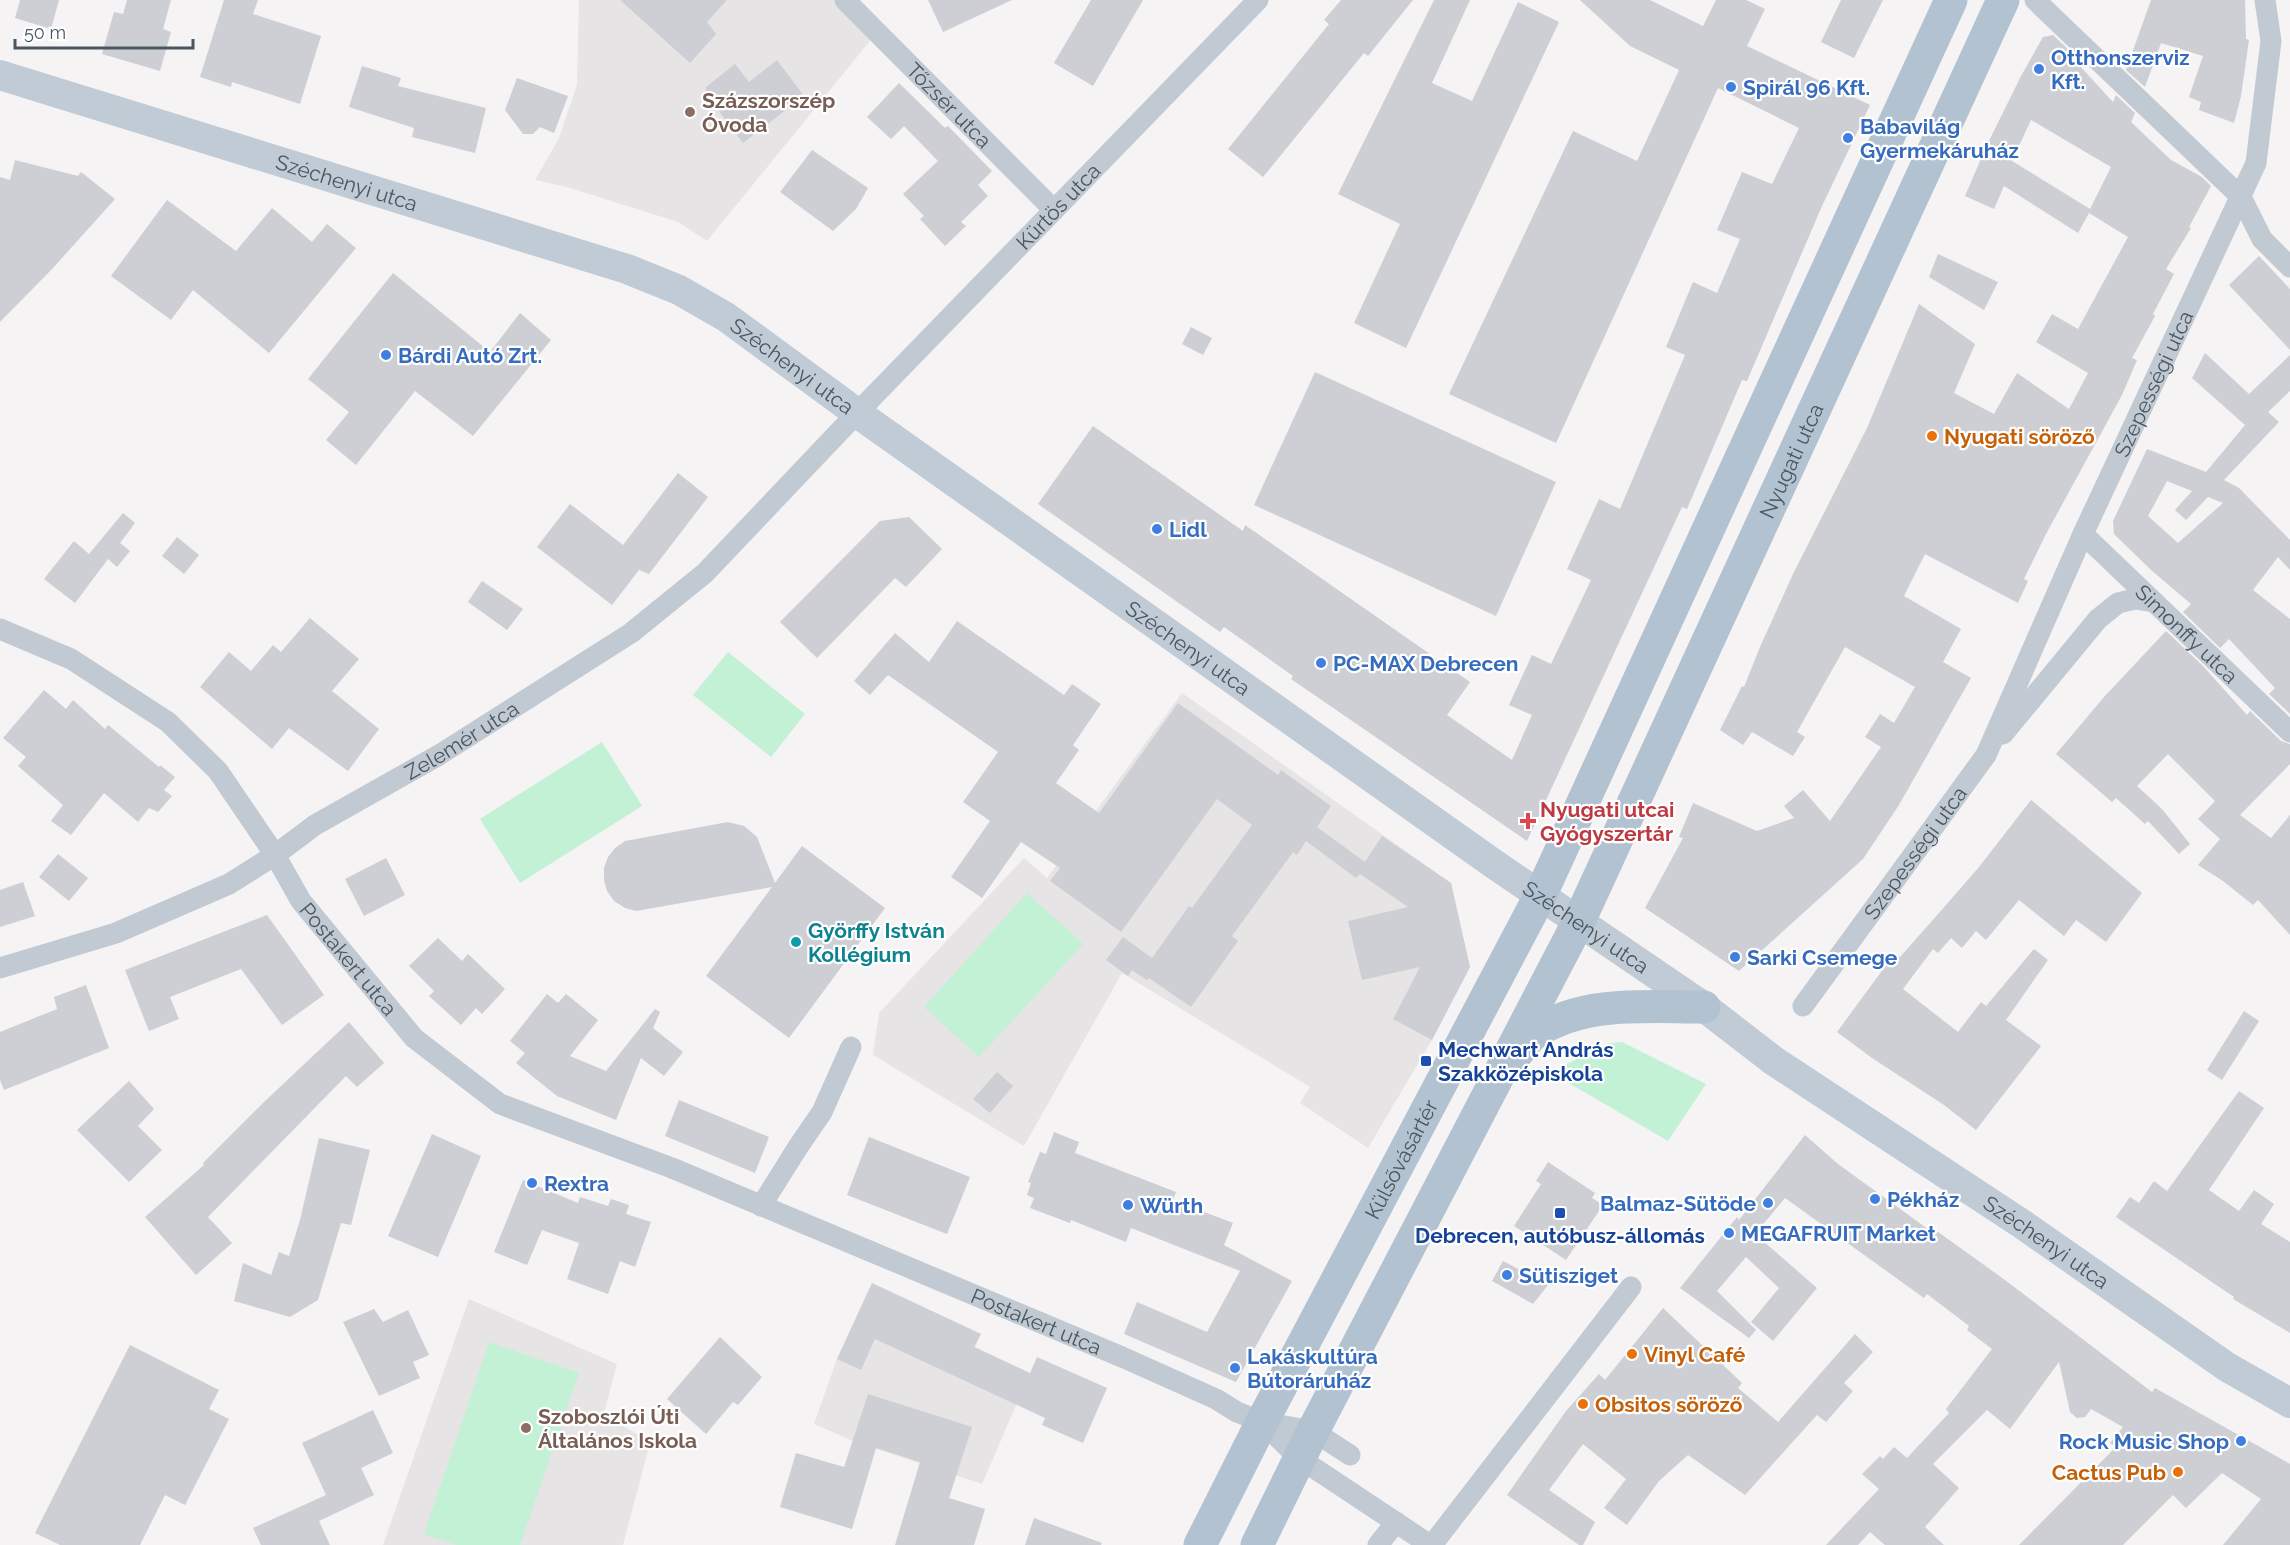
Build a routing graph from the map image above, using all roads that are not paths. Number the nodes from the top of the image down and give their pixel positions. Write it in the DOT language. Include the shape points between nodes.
graph roads {
  1 [pos="845,0"];
  2 [pos="1258,0"];
  3 [pos="1951,0"];
  4 [pos="2003,0"];
  5 [pos="2035,0"];
  6 [pos="2265,0"];
  7 [pos="0,75"];
  8 [pos="2241,197"];
  9 [pos="1054,210"];
  10 [pos="2290,267"];
  11 [pos="857,413"];
  12 [pos="2084,534"];
  13 [pos="2154,602"];
  14 [pos="0,629"];
  15 [pos="2290,732"];
  16 [pos="1986,755"];
  17 [pos="275,855"];
  18 [pos="1540,896"];
  19 [pos="1579,921"];
  20 [pos="0,968"];
  21 [pos="1803,1006"];
  22 [pos="1704,1007"];
  23 [pos="851,1047"];
  24 [pos="1498,1075"];
  25 [pos="761,1206"];
  26 [pos="1630,1287"];
  27 [pos="2290,1403"];
  28 [pos="1262,1422"];
  29 [pos="1306,1445"];
  30 [pos="1350,1455"];
  31 [pos="1396,1522"];
  32 [pos="1200,1545"];
  33 [pos="1257,1545"];
  34 [pos="1378,1545"];
  35 [pos="1431,1545"];
  1 -- 9 [label="street, Tőzsér utca"];
  2 -- 9 [label="street, Kürtös utca"];
  3 -- 18 [label="main road"];
  4 -- 19 [label="main road, Nyugati utca"];
  5 -- 8 [label="street"];
  6 -- 8 [label="street, Szepességi utca" via="2271,41 2256,163"];
  7 -- 11 [label="street, Széchenyi utca" via="627,269 679,290 726,317"];
  8 -- 10 [label="street" via="2262,239"];
  8 -- 12 [label="street, Szepességi utca"];
  9 -- 11 [label="street, Kürtös utca"];
  11 -- 17 [label="street, Zelemér utca" via="705,573 631,633 439,755 315,825"];
  11 -- 18 [label="street, Széchenyi utca"];
  12 -- 13 [label="street, Simonffy utca"];
  12 -- 16 [label="street, Szepességi utca"];
  13 -- 15 [label="street, Simonffy utca"];
  13 -- 16 [label="street, Szepességi utca" via="2135,598 2118,603 2098,619"];
  14 -- 17 [label="street, Postakert utca" via="71,659 168,722 218,771"];
  16 -- 21 [label="street, Szepességi utca"];
  17 -- 20 [label="street, Zelemér utca" via="229,884 116,933"];
  17 -- 25 [label="street, Postakert utca" via="301,901 414,1038 500,1104"];
  18 -- 19 [label="street, Széchenyi utca"];
  18 -- 28 [label="main road, Külsővásártér"];
  19 -- 22 [label="street, Széchenyi utca"];
  19 -- 24 [label="main road"];
  22 -- 24 [label="main road" via="1640,1007 1572,1014 1534,1033"];
  22 -- 27 [label="street, Széchenyi utca" via="1774,1061 2022,1224 2227,1367"];
  23 -- 25 [label="street" via="822,1112"];
  24 -- 29 [label="main road"];
  25 -- 28 [label="street, Postakert utca" via="1122,1357"];
  26 -- 35 [label="street"];
  28 -- 29 [label="street, Postakert utca"];
  28 -- 29 [label="street"];
  28 -- 32 [label="main road, Külsővásártér"];
  29 -- 30 [label="street"];
  29 -- 31 [label="street"];
  29 -- 33 [label="main road"];
  31 -- 34 [label="street"];
  31 -- 35 [label="street"];
}
